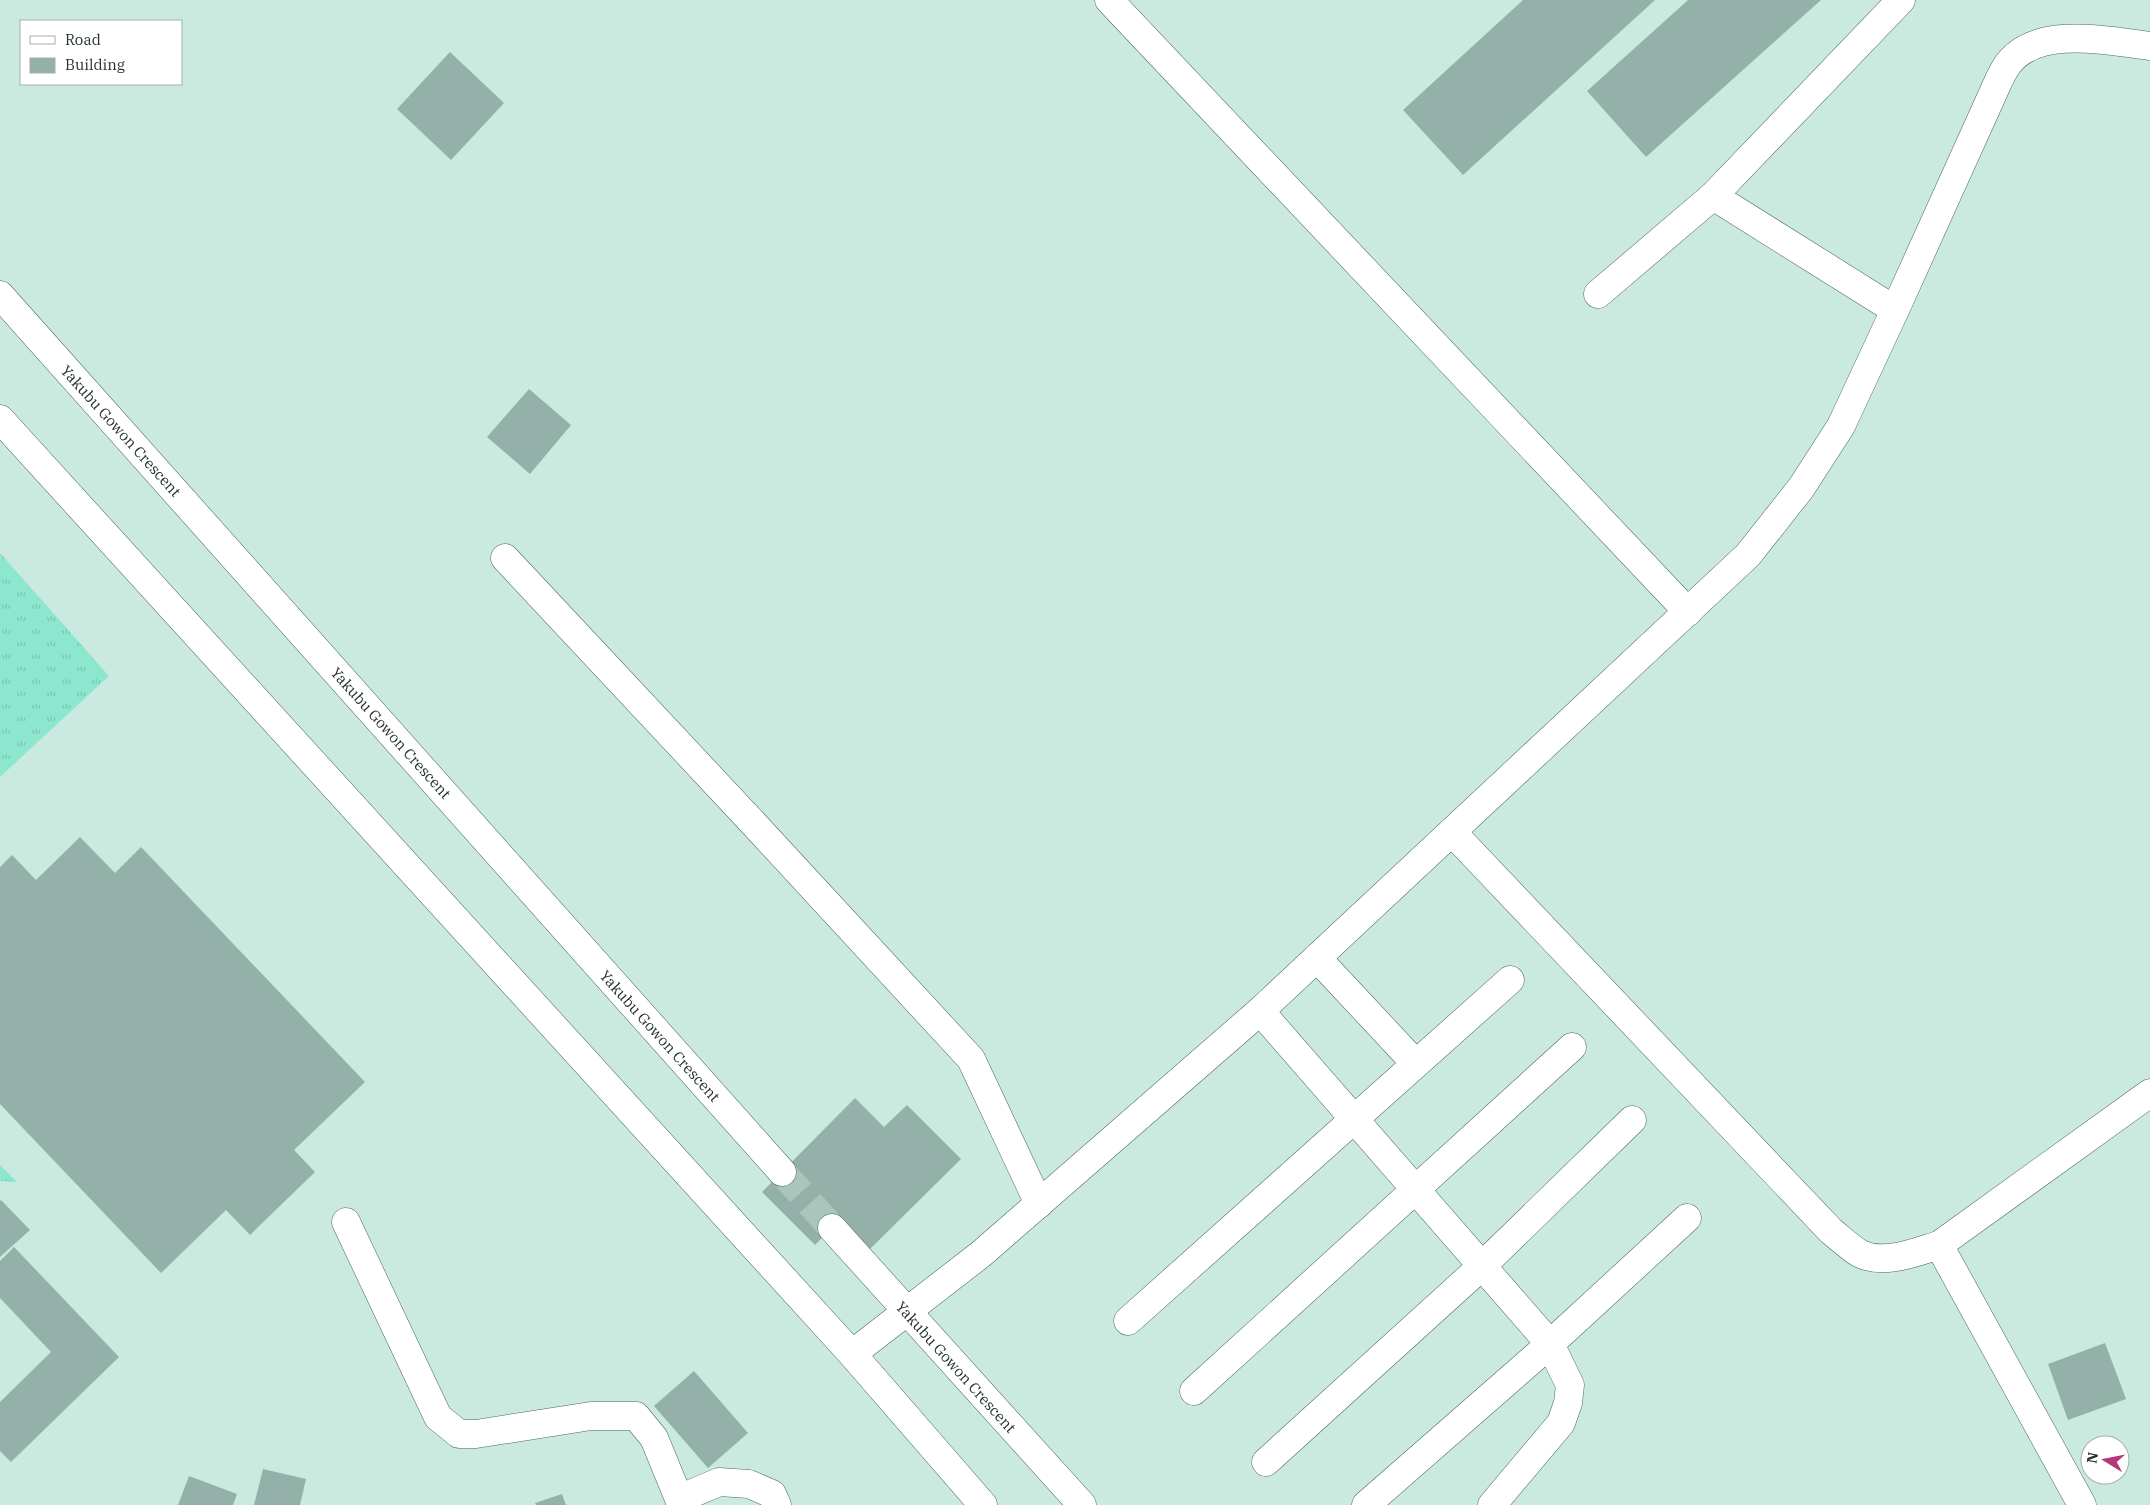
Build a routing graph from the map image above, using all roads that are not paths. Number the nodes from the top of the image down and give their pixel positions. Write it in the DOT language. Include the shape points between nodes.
graph roads {
  1 [pos="1109,0"];
  2 [pos="1901,0"];
  3 [pos="2150,46"];
  4 [pos="1714,196"];
  5 [pos="1598,294"];
  6 [pos="0,295"];
  7 [pos="1895,310"];
  8 [pos="0,419"];
  9 [pos="504,558"];
  10 [pos="1688,612"];
  11 [pos="1452,832"];
  12 [pos="1317,958"];
  13 [pos="1510,980"];
  14 [pos="1260,1011"];
  15 [pos="1572,1047"];
  16 [pos="1416,1064"];
  17 [pos="2150,1093"];
  18 [pos="1354,1120"];
  19 [pos="1632,1120"];
  20 [pos="782,1172"];
  21 [pos="1416,1190"];
  22 [pos="1038,1204"];
  23 [pos="1687,1218"];
  24 [pos="346,1222"];
  25 [pos="832,1228"];
  26 [pos="1939,1245"];
  27 [pos="1482,1266"];
  28 [pos="907,1313"];
  29 [pos="1128,1321"];
  30 [pos="1550,1344"];
  31 [pos="852,1354"];
  32 [pos="1194,1392"];
  33 [pos="1266,1462"];
  34 [pos="673,1503"];
  35 [pos="777,1505"];
  36 [pos="983,1505"];
  37 [pos="1082,1505"];
  38 [pos="1366,1505"];
  39 [pos="1492,1505"];
  40 [pos="2082,1505"];
  1 -- 10 [label="street"];
  2 -- 4 [label="street"];
  3 -- 7 [label="street" via="2058,39 2030,46 2009,63"];
  4 -- 5 [label="street"];
  4 -- 7 [label="street"];
  6 -- 20 [label="street, Yakubu Gowon Crescent"];
  7 -- 10 [label="street" via="1840,426 1801,488 1748,555"];
  8 -- 31 [label="street"];
  9 -- 22 [label="street" via="971,1059"];
  10 -- 11 [label="street"];
  11 -- 12 [label="street"];
  11 -- 26 [label="street" via="1831,1231 1861,1254 1882,1258"];
  12 -- 14 [label="street"];
  12 -- 16 [label="street"];
  13 -- 16 [label="street"];
  14 -- 18 [label="street"];
  14 -- 22 [label="street"];
  15 -- 21 [label="street"];
  16 -- 18 [label="street"];
  17 -- 26 [label="street"];
  18 -- 21 [label="street"];
  18 -- 29 [label="street"];
  19 -- 27 [label="street"];
  21 -- 27 [label="street"];
  21 -- 32 [label="street"];
  22 -- 28 [label="street"];
  23 -- 30 [label="street"];
  24 -- 34 [label="street" via="438,1417 459,1434 476,1434 591,1416 636,1416 654,1438"];
  25 -- 28 [label="street, Yakubu Gowon Crescent"];
  26 -- 40 [label="street"];
  27 -- 30 [label="street"];
  27 -- 33 [label="street"];
  28 -- 31 [label="street"];
  28 -- 37 [label="street, Yakubu Gowon Crescent"];
  30 -- 38 [label="street"];
  30 -- 39 [label="street" via="1570,1385 1561,1423"];
  31 -- 36 [label="street"];
  34 -- 35 [label="street" via="720,1482 749,1484 772,1494"];
}
